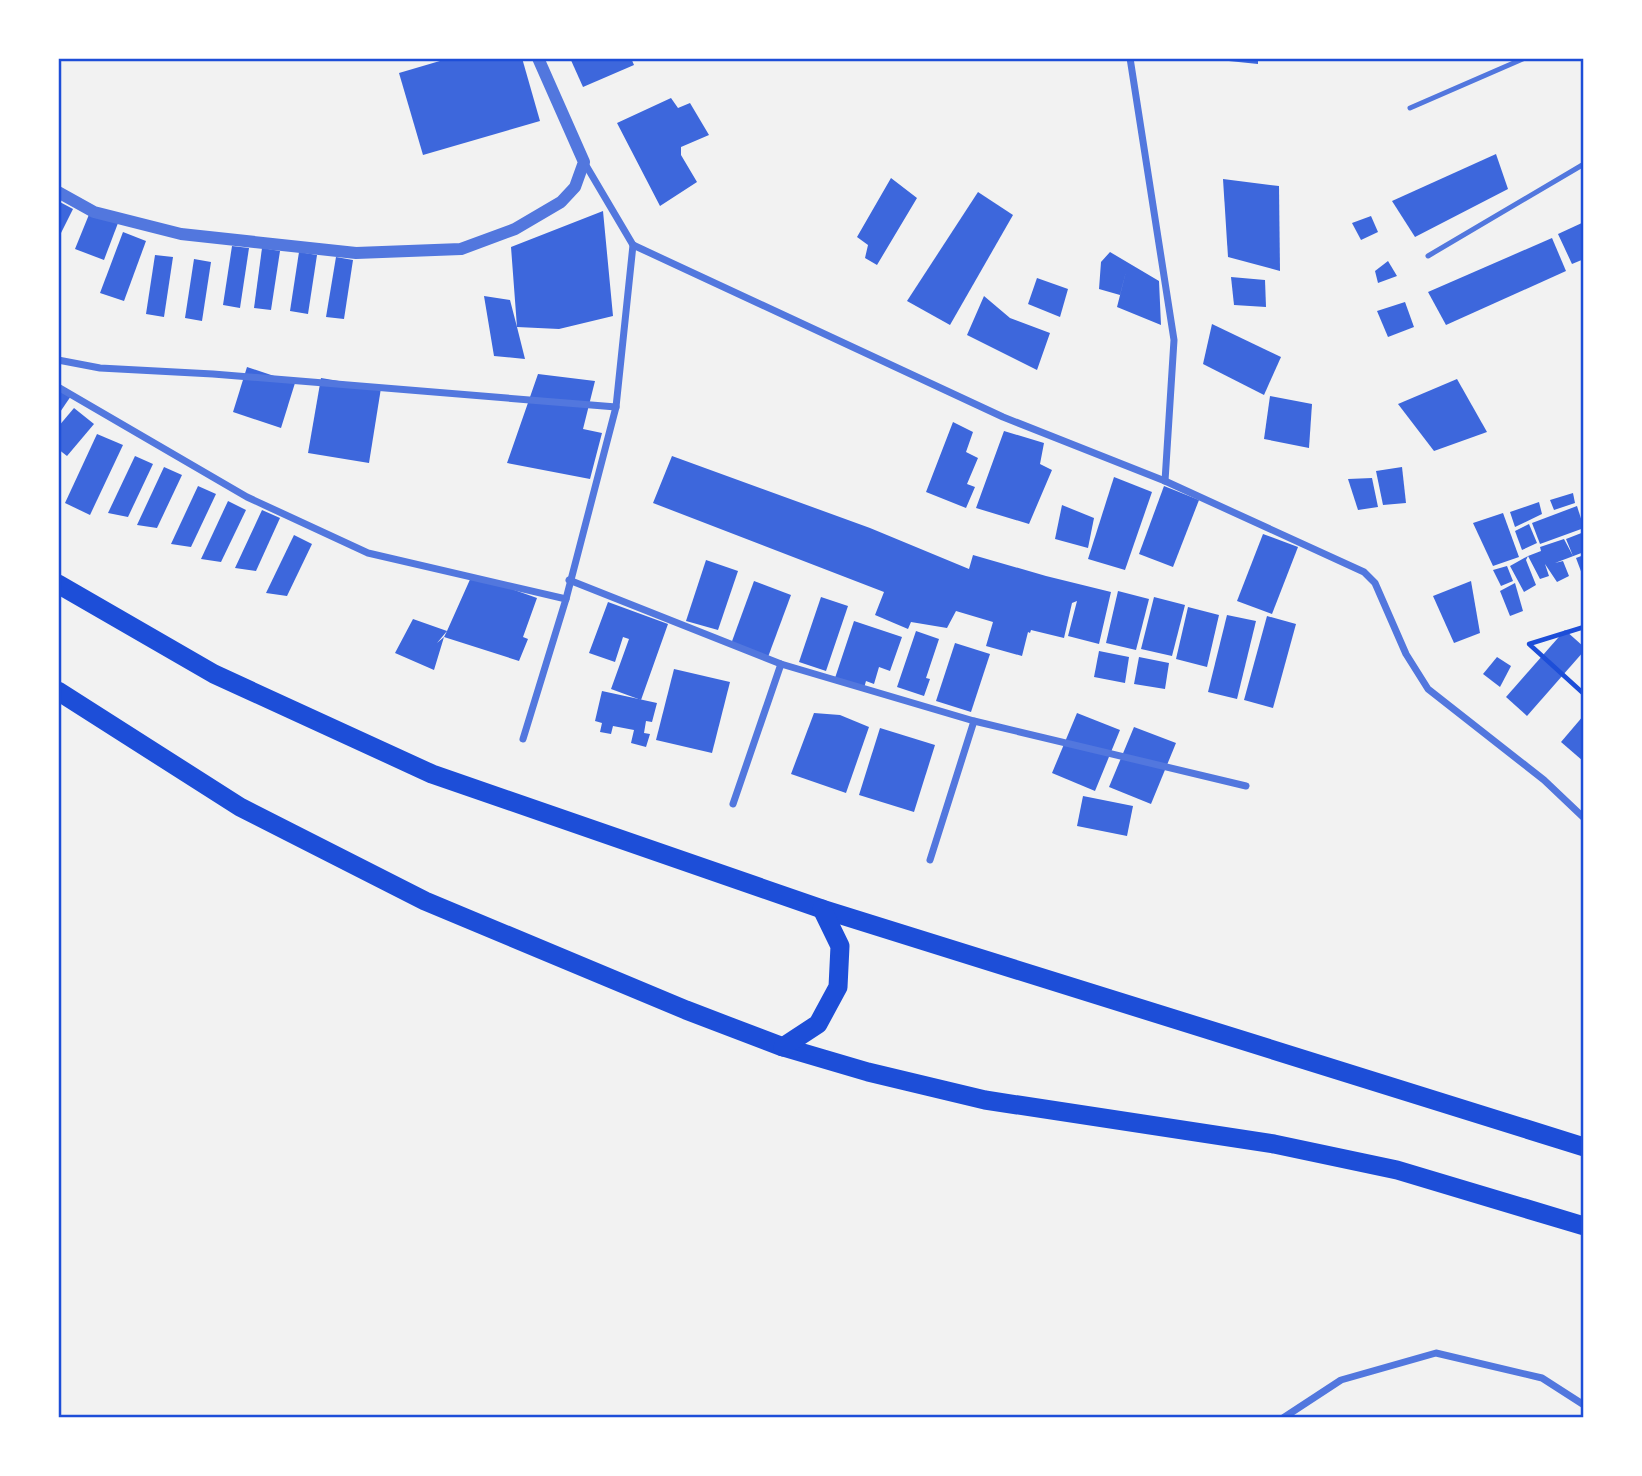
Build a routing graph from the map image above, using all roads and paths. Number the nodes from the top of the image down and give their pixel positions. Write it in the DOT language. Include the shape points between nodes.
graph roads {
  1 [pos="538,58"];
  2 [pos="1130,58"];
  3 [pos="1525,58"];
  4 [pos="1410,108"];
  5 [pos="584,162"];
  6 [pos="1584,164"];
  7 [pos="58,192"];
  8 [pos="633,245"];
  9 [pos="1428,256"];
  10 [pos="58,360"];
  11 [pos="58,387"];
  12 [pos="617,407"];
  13 [pos="1166,481"];
  14 [pos="569,580"];
  15 [pos="58,584"];
  16 [pos="566,599"];
  17 [pos="1584,627"];
  18 [pos="781,664"];
  19 [pos="58,691"];
  20 [pos="1584,694"];
  21 [pos="974,721"];
  22 [pos="523,739"];
  23 [pos="1246,786"];
  24 [pos="733,804"];
  25 [pos="1584,818"];
  26 [pos="930,860"];
  27 [pos="822,909"];
  28 [pos="783,1047"];
  29 [pos="1584,1147"];
  30 [pos="1584,1226"];
  31 [pos="1584,1405"];
  32 [pos="1283,1418"];
  1 -- 5 [label="street"];
  2 -- 13 [label="street" via="1174,340"];
  3 -- 4 [label="lane"];
  5 -- 7 [label="street" via="575,187 561,202 515,229 461,249 356,253 181,234 94,212"];
  5 -- 8 [label="street"];
  6 -- 9 [label="lane"];
  8 -- 12 [label="street"];
  8 -- 13 [label="street" via="1003,417"];
  10 -- 12 [label="street" via="100,368"];
  11 -- 16 [label="street" via="247,497 368,553"];
  12 -- 14 [label="street"];
  13 -- 25 [label="street" via="1364,572 1376,583 1406,654 1428,689 1544,780"];
  14 -- 16 [label="street"];
  14 -- 18 [label="street"];
  15 -- 27 [label="highway" via="214,674 432,774"];
  16 -- 22 [label="street"];
  17 -- 20 [label="path" via="1529,644"];
  18 -- 21 [label="street"];
  18 -- 24 [label="street"];
  19 -- 28 [label="highway" via="240,807 425,901"];
  21 -- 23 [label="street"];
  21 -- 26 [label="street"];
  27 -- 28 [label="highway" via="840,946 838,987 818,1024"];
  27 -- 29 [label="highway"];
  28 -- 30 [label="highway" via="985,1100 1274,1144 1396,1170"];
  31 -- 32 [label="street" via="1542,1378 1436,1353 1340,1380"];
}
